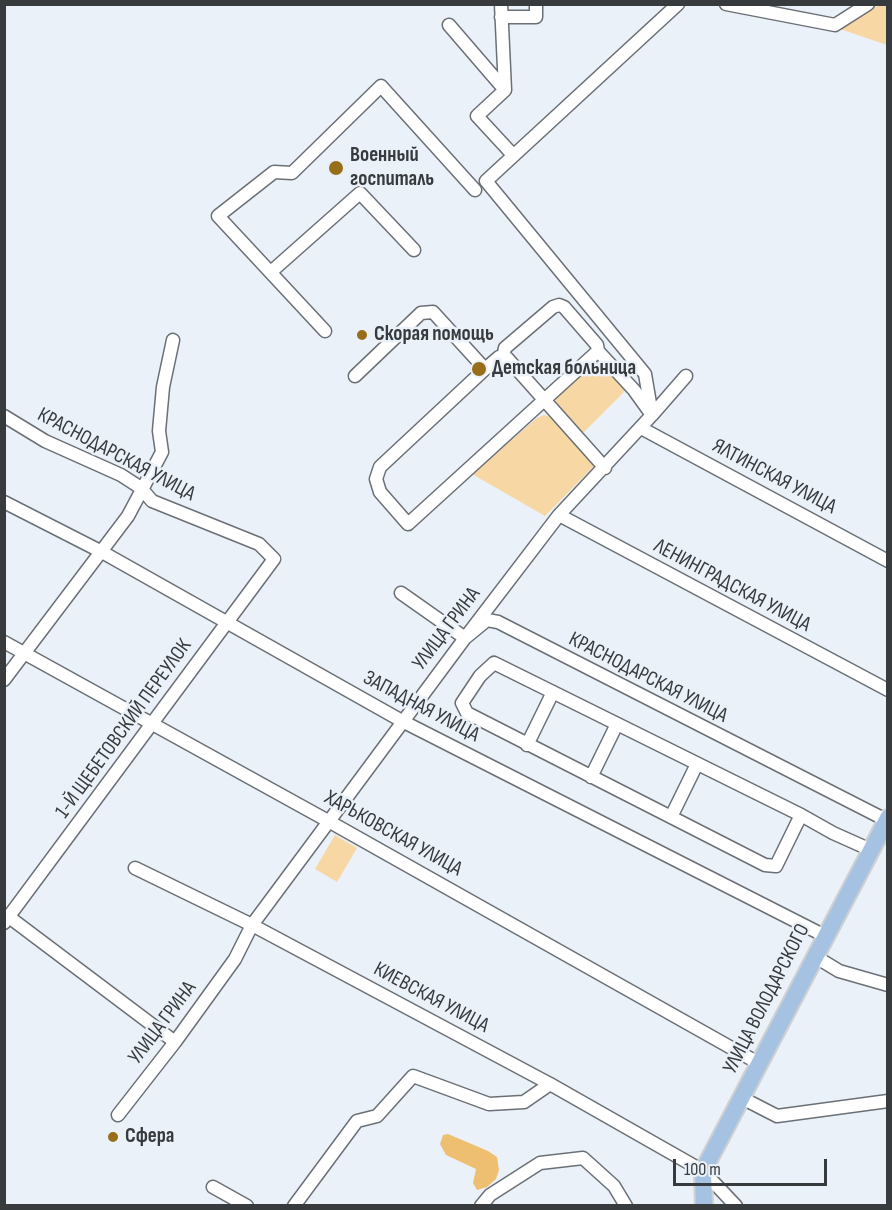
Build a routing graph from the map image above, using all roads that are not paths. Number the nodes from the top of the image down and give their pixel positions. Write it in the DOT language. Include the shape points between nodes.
graph roads {
  1 [pos="536,4"];
  2 [pos="678,4"];
  3 [pos="726,4"];
  4 [pos="868,4"];
  5 [pos="501,11"];
  6 [pos="449,25"];
  7 [pos="505,90"];
  8 [pos="513,155"];
  9 [pos="475,190"];
  10 [pos="414,250"];
  11 [pos="273,271"];
  12 [pos="325,331"];
  13 [pos="174,340"];
  14 [pos="598,351"];
  15 [pos="503,357"];
  16 [pos="485,369"];
  17 [pos="355,376"];
  18 [pos="686,376"];
  19 [pos="546,400"];
  20 [pos="4,416"];
  21 [pos="652,416"];
  22 [pos="641,428"];
  23 [pos="604,468"];
  24 [pos="141,488"];
  25 [pos="4,502"];
  26 [pos="559,515"];
  27 [pos="102,552"];
  28 [pos="274,558"];
  29 [pos="888,561"];
  30 [pos="401,593"];
  31 [pos="228,621"];
  32 [pos="465,638"];
  33 [pos="4,642"];
  34 [pos="25,653"];
  35 [pos="4,680"];
  36 [pos="888,690"];
  37 [pos="553,692"];
  38 [pos="402,721"];
  39 [pos="153,724"];
  40 [pos="617,724"];
  41 [pos="527,745"];
  42 [pos="697,764"];
  43 [pos="591,777"];
  44 [pos="801,815"];
  45 [pos="671,817"];
  46 [pos="887,820"];
  47 [pos="330,822"];
  48 [pos="871,850"];
  49 [pos="135,868"];
  50 [pos="7,920"];
  51 [pos="252,925"];
  52 [pos="825,936"];
  53 [pos="816,957"];
  54 [pos="888,985"];
  55 [pos="175,1042"];
  56 [pos="760,1064"];
  57 [pos="550,1084"];
  58 [pos="742,1098"];
  59 [pos="888,1101"];
  60 [pos="118,1115"];
  61 [pos="703,1171"];
  62 [pos="213,1186"];
  63 [pos="247,1206"];
  64 [pos="294,1206"];
  65 [pos="481,1206"];
  66 [pos="626,1206"];
  67 [pos="704,1206"];
  68 [pos="735,1206"];
  1 -- 5 [label="street" via="536,17"];
  2 -- 8 [label="street"];
  3 -- 4 [label="street" via="835,26"];
  5 -- 7 [label="street"];
  6 -- 7 [label="street"];
  7 -- 8 [label="street" via="477,116"];
  8 -- 21 [label="street" via="486,181 645,374"];
  9 -- 11 [label="street" via="381,86 292,173 274,172 218,216"];
  10 -- 11 [label="street" via="360,193"];
  11 -- 12 [label="street"];
  13 -- 24 [label="street" via="163,387 159,430 162,452"];
  14 -- 15 [label="street" via="559,305 505,348"];
  14 -- 19 [label="street"];
  14 -- 21 [label="street"];
  15 -- 16 [label="street"];
  15 -- 19 [label="street"];
  16 -- 17 [label="street" via="438,315 426,311"];
  16 -- 19 [label="street" via="380,467 376,479 380,492 408,524"];
  18 -- 21 [label="street, УЛИЦА ГРИНА"];
  19 -- 23 [label="street"];
  20 -- 24 [label="street, КРАСНОДАРСКАЯ УЛИЦА" via="45,441"];
  21 -- 22 [label="street, УЛИЦА ГРИНА"];
  22 -- 23 [label="street, УЛИЦА ГРИНА"];
  22 -- 29 [label="street, ЯЛТИНСКАЯ УЛИЦА"];
  23 -- 26 [label="street, УЛИЦА ГРИНА"];
  24 -- 27 [label="street" via="128,516"];
  24 -- 28 [label="street, КРАСНОДАРСКАЯ УЛИЦА" via="152,501 259,544"];
  25 -- 27 [label="street, ЗАПАДНАЯ УЛИЦА"];
  26 -- 32 [label="street, УЛИЦА ГРИНА"];
  26 -- 36 [label="street, ЛЕНИНГРАДСКАЯ УЛИЦА"];
  27 -- 31 [label="street, ЗАПАДНАЯ УЛИЦА"];
  27 -- 34 [label="street"];
  28 -- 31 [label="street, 1-Й ЩЕБЕТОВСКИЙ ПЕРЕУЛОК"];
  30 -- 32 [label="street"];
  31 -- 38 [label="street, ЗАПАДНАЯ УЛИЦА"];
  31 -- 39 [label="street, 1-Й ЩЕБЕТОВСКИЙ ПЕРЕУЛОК"];
  32 -- 38 [label="street, УЛИЦА ГРИНА"];
  32 -- 46 [label="street, КРАСНОДАРСКАЯ УЛИЦА" via="487,620 498,622"];
  33 -- 34 [label="street, ХАРЬКОВСКАЯ УЛИЦА"];
  34 -- 35 [label="street"];
  34 -- 39 [label="street, ХАРЬКОВСКАЯ УЛИЦА"];
  37 -- 40 [label="street"];
  37 -- 41 [label="street"];
  37 -- 41 [label="street" via="494,663 480,676 462,704 467,713"];
  38 -- 47 [label="street, УЛИЦА ГРИНА"];
  38 -- 52 [label="street, ЗАПАДНАЯ УЛИЦА"];
  39 -- 47 [label="street, ХАРЬКОВСКАЯ УЛИЦА"];
  39 -- 50 [label="street, 1-Й ЩЕБЕТОВСКИЙ ПЕРЕУЛОК"];
  40 -- 42 [label="street"];
  40 -- 43 [label="street"];
  41 -- 43 [label="street"];
  42 -- 44 [label="street"];
  42 -- 45 [label="street"];
  43 -- 45 [label="street"];
  44 -- 45 [label="street" via="776,866 765,865"];
  44 -- 48 [label="street"];
  46 -- 48 [label="main road, УЛИЦА ВОЛОДАРСКОГО"];
  47 -- 51 [label="street, УЛИЦА ГРИНА"];
  47 -- 56 [label="street, ХАРЬКОВСКАЯ УЛИЦА"];
  48 -- 52 [label="main road, УЛИЦА ВОЛОДАРСКОГО"];
  49 -- 51 [label="street, КИЕВСКАЯ УЛИЦА"];
  50 -- 55 [label="street"];
  51 -- 55 [label="street, УЛИЦА ГРИНА" via="235,959"];
  51 -- 57 [label="street, КИЕВСКАЯ УЛИЦА"];
  52 -- 53 [label="main road, УЛИЦА ВОЛОДАРСКОГО"];
  53 -- 54 [label="street" via="839,970"];
  53 -- 56 [label="main road, УЛИЦА ВОЛОДАРСКОГО"];
  55 -- 60 [label="street, УЛИЦА ГРИНА"];
  56 -- 58 [label="main road, УЛИЦА ВОЛОДАРСКОГО"];
  57 -- 61 [label="street, КИЕВСКАЯ УЛИЦА"];
  57 -- 64 [label="street" via="524,1102 489,1104 413,1077 376,1116 357,1121"];
  58 -- 59 [label="street" via="777,1116"];
  58 -- 61 [label="main road, УЛИЦА ВОЛОДАРСКОГО"];
  61 -- 67 [label="main road, УЛИЦА ВОЛОДАРСКОГО"];
  61 -- 68 [label="street, КИЕВСКАЯ УЛИЦА"];
  62 -- 63 [label="street"];
  65 -- 66 [label="street" via="490,1195 540,1163 583,1158 614,1186"];
}
